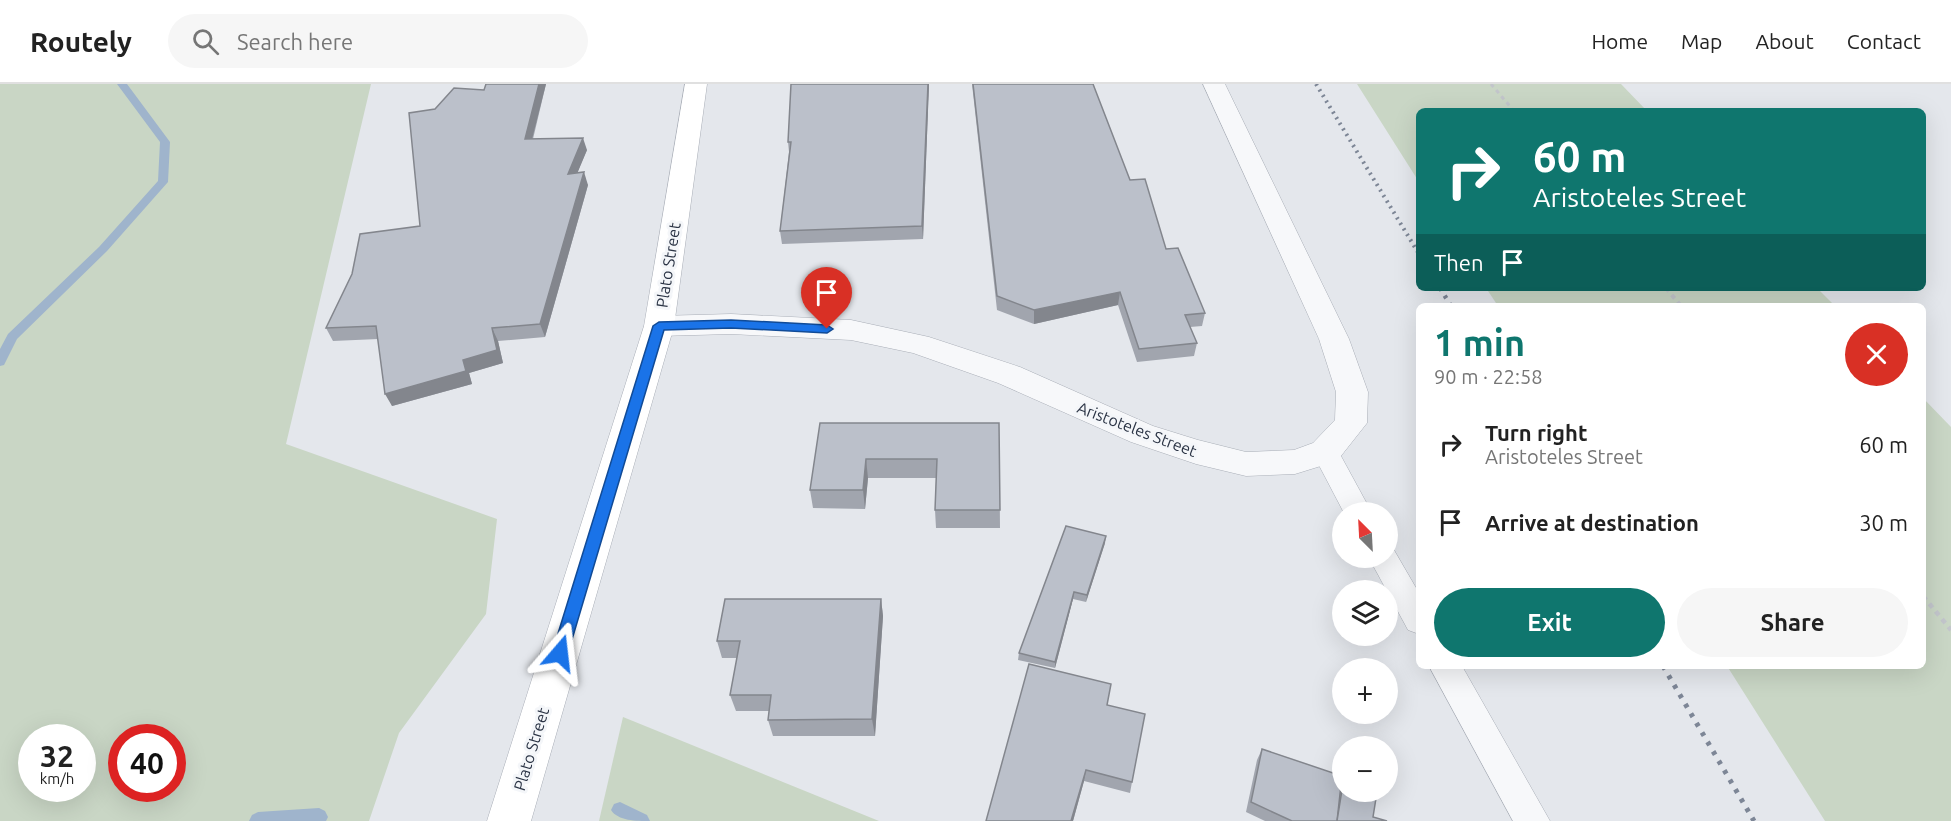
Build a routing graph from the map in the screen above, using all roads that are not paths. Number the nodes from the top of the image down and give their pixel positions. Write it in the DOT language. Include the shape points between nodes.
graph roads {
  1 [pos="696,84"];
  2 [pos="1214,84"];
  3 [pos="659,326"];
  4 [pos="1325,452"];
  5 [pos="1352,502"];
  6 [pos="1390,568"];
  7 [pos="1416,616"];
  8 [pos="1446,669"];
  9 [pos="509,821"];
  10 [pos="1532,821"];
  1 -- 3 [label="street, Plato Street"];
  2 -- 4 [label="street, Aristoteles Street" via="1334,339 1352,392 1351,423"];
  3 -- 4 [label="street, Aristoteles Street" via="731,324 851,330 918,344 1009,375 1142,434 1196,452 1246,464 1295,462"];
  3 -- 9 [label="street, Plato Street"];
  4 -- 5 [label="lane"];
  6 -- 7 [label="lane"];
  8 -- 10 [label="lane"];
}
